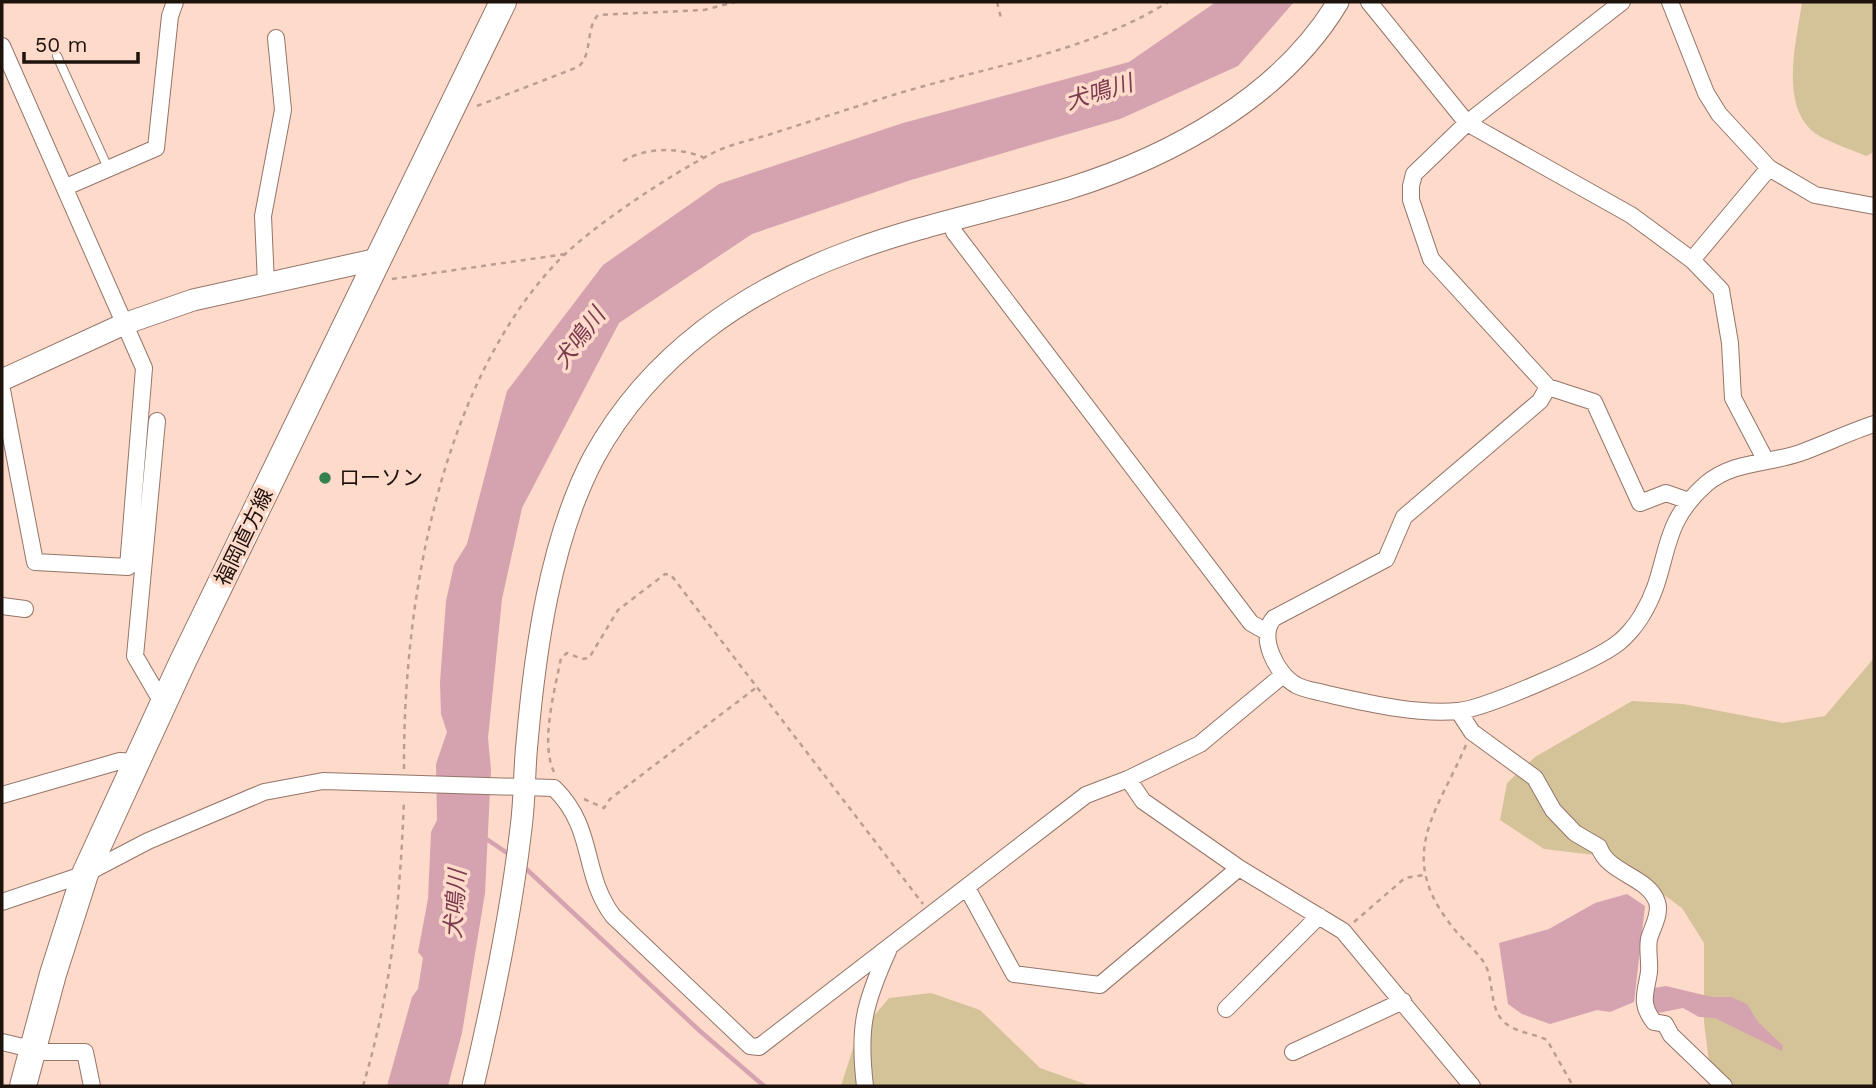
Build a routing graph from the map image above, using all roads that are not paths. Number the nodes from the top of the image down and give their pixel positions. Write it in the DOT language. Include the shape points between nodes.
graph roads {
  1 [pos="175,2"];
  2 [pos="503,2"];
  3 [pos="1338,2"];
  4 [pos="1369,2"];
  5 [pos="1622,2"];
  6 [pos="1670,2"];
  7 [pos="276,38"];
  8 [pos="2,46"];
  9 [pos="57,56"];
  10 [pos="1467,123"];
  11 [pos="108,168"];
  12 [pos="1769,169"];
  13 [pos="66,187"];
  14 [pos="1874,206"];
  15 [pos="951,219"];
  16 [pos="1692,260"];
  17 [pos="373,268"];
  18 [pos="266,284"];
  19 [pos="124,324"];
  20 [pos="2,380"];
  21 [pos="1548,387"];
  22 [pos="2,390"];
  23 [pos="157,421"];
  24 [pos="1874,424"];
  25 [pos="1766,461"];
  26 [pos="1689,501"];
  27 [pos="2,606"];
  28 [pos="25,609"];
  29 [pos="1267,632"];
  30 [pos="1283,675"];
  31 [pos="163,704"];
  32 [pos="1459,712"];
  33 [pos="135,762"];
  34 [pos="1128,779"];
  35 [pos="525,786"];
  36 [pos="2,795"];
  37 [pos="1239,868"];
  38 [pos="85,874"];
  39 [pos="967,888"];
  40 [pos="2,902"];
  41 [pos="1319,916"];
  42 [pos="890,946"];
  43 [pos="1403,1001"];
  44 [pos="1226,1009"];
  45 [pos="2,1042"];
  46 [pos="33,1050"];
  47 [pos="1293,1052"];
  48 [pos="23,1086"];
  49 [pos="92,1086"];
  50 [pos="473,1086"];
  51 [pos="865,1086"];
  52 [pos="1472,1086"];
  53 [pos="1724,1086"];
  1 -- 11 [label="street" via="156,148"];
  2 -- 17 [label="main road, 福岡直方線"];
  3 -- 15 [label="street" via="1312,39 1268,83 1182,140 1072,187"];
  4 -- 10 [label="street"];
  5 -- 10 [label="street"];
  6 -- 12 [label="street" via="1706,93"];
  7 -- 18 [label="street" via="283,110 263,216"];
  8 -- 13 [label="street"];
  9 -- 11 [label="lane"];
  10 -- 16 [label="street" via="1631,215"];
  10 -- 21 [label="street" via="1414,174 1411,200 1431,259"];
  11 -- 13 [label="street"];
  12 -- 14 [label="street" via="1815,195"];
  12 -- 16 [label="street"];
  13 -- 19 [label="street"];
  15 -- 29 [label="street" via="954,232 1251,622"];
  15 -- 35 [label="street" via="855,249 775,285 695,336 638,390 592,460 561,546 537,654"];
  16 -- 25 [label="street" via="1721,290 1733,398"];
  17 -- 18 [label="street"];
  17 -- 31 [label="main road, 福岡直方線"];
  18 -- 19 [label="street" via="193,300"];
  19 -- 20 [label="street"];
  19 -- 22 [label="street" via="144,368 128,567 35,562"];
  21 -- 26 [label="street" via="1594,402 1640,503 1666,493"];
  21 -- 29 [label="street" via="1541,401 1404,517 1385,559 1274,618"];
  23 -- 31 [label="street" via="135,656"];
  24 -- 25 [label="street" via="1798,454"];
  25 -- 26 [label="street" via="1740,465 1708,482"];
  26 -- 32 [label="street" via="1671,529 1643,615 1620,642 1506,696"];
  27 -- 28 [label="street"];
  29 -- 30 [label="street"];
  30 -- 32 [label="street" via="1309,690 1375,705"];
  30 -- 34 [label="street" via="1200,744"];
  31 -- 33 [label="main road, 福岡直方線"];
  32 -- 53 [label="street" via="1472,732 1535,778 1553,810 1575,833 1599,847 1603,858 1650,891 1657,914 1648,943 1649,971 1642,995 1645,1011 1654,1022 1665,1024"];
  33 -- 36 [label="street" via="120,761"];
  33 -- 38 [label="main road, 福岡直方線"];
  34 -- 37 [label="street" via="1143,802"];
  34 -- 39 [label="street" via="1086,795"];
  35 -- 38 [label="street" via="323,781 264,792 148,841"];
  35 -- 42 [label="street" via="554,788 571,804 586,840 598,891 612,916 750,1046 759,1047"];
  35 -- 50 [label="street" via="498,980"];
  37 -- 39 [label="street" via="1100,985 1014,974"];
  37 -- 41 [label="street"];
  38 -- 40 [label="street"];
  38 -- 46 [label="main road, 福岡直方線"];
  39 -- 42 [label="street"];
  41 -- 43 [label="street" via="1343,931"];
  41 -- 44 [label="street"];
  42 -- 51 [label="street" via="869,990 860,1031"];
  43 -- 47 [label="street"];
  43 -- 52 [label="street"];
  45 -- 46 [label="street"];
  46 -- 48 [label="main road, 福岡直方線"];
  46 -- 49 [label="street" via="85,1052"];
}
